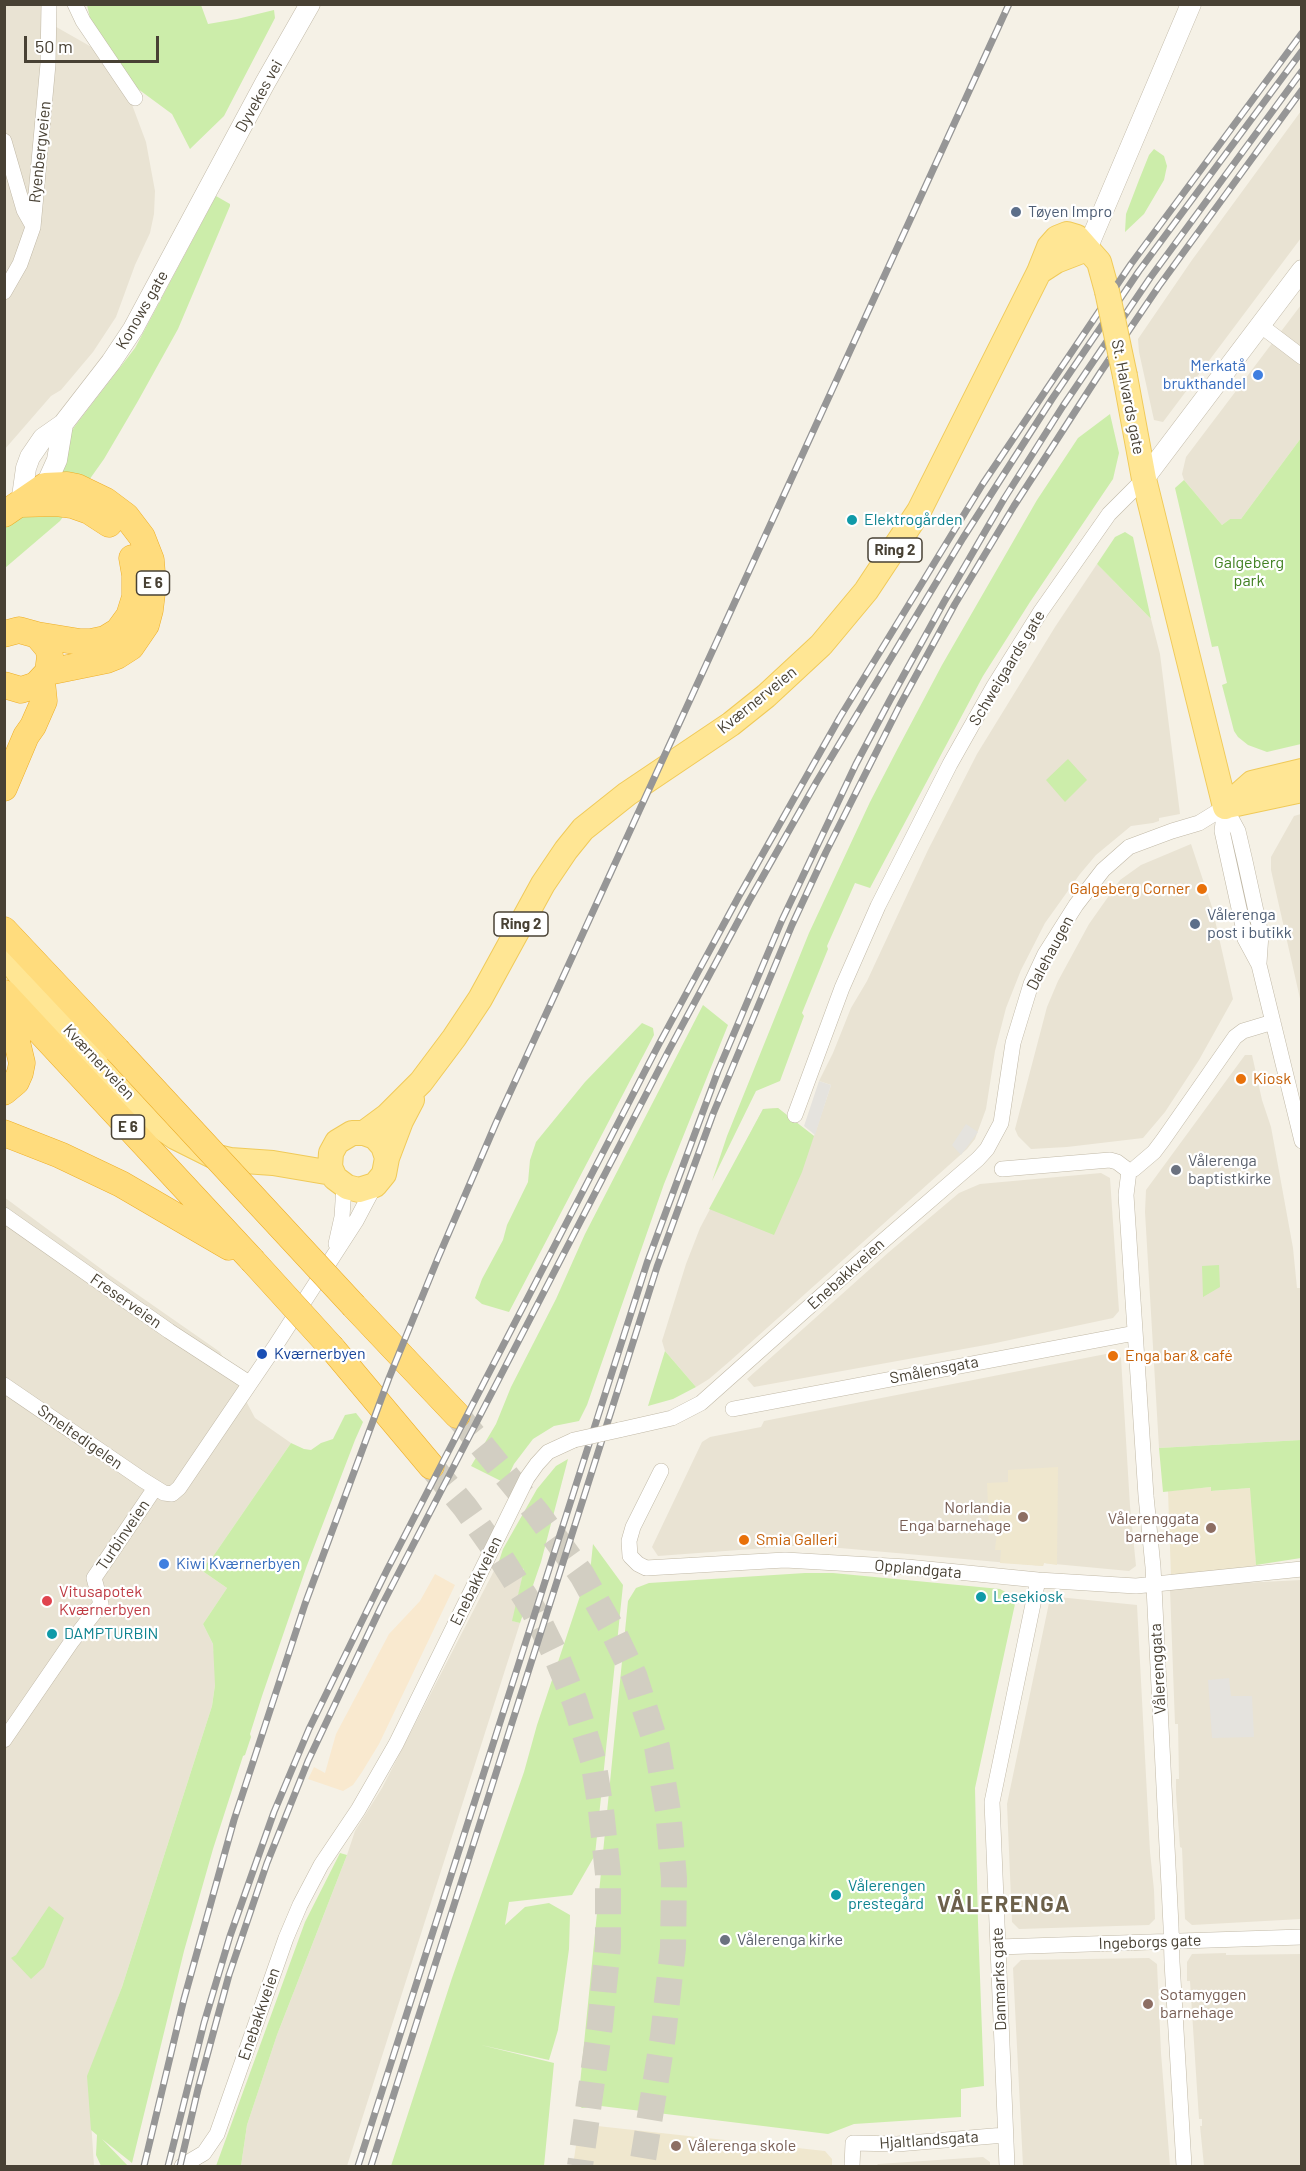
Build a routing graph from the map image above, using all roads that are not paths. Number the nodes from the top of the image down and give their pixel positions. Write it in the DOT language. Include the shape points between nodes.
graph roads {
  1 [pos="49,4"];
  2 [pos="75,4"];
  3 [pos="310,4"];
  4 [pos="1191,4"];
  5 [pos="135,98"];
  6 [pos="4,141"];
  7 [pos="209,189"];
  8 [pos="1112,189"];
  9 [pos="33,226"];
  10 [pos="1067,234"];
  11 [pos="1093,255"];
  12 [pos="1302,270"];
  13 [pos="1039,272"];
  14 [pos="4,292"];
  15 [pos="1260,325"];
  16 [pos="1302,357"];
  17 [pos="63,424"];
  18 [pos="1144,479"];
  19 [pos="34,499"];
  20 [pos="4,634"];
  21 [pos="42,637"];
  22 [pos="25,686"];
  23 [pos="1302,771"];
  24 [pos="4,788"];
  25 [pos="1302,789"];
  26 [pos="1225,807"];
  27 [pos="4,930"];
  28 [pos="4,953"];
  29 [pos="4,975"];
  30 [pos="29,987"];
  31 [pos="4,993"];
  32 [pos="1273,1022"];
  33 [pos="4,1026"];
  34 [pos="421,1082"];
  35 [pos="4,1092"];
  36 [pos="795,1115"];
  37 [pos="4,1132"];
  38 [pos="364,1133"];
  39 [pos="1302,1141"];
  40 [pos="333,1147"];
  41 [pos="387,1158"];
  42 [pos="273,1163"];
  43 [pos="1002,1169"];
  44 [pos="965,1170"];
  45 [pos="1129,1171"];
  46 [pos="375,1185"];
  47 [pos="342,1186"];
  48 [pos="4,1215"];
  49 [pos="334,1253"];
  50 [pos="252,1260"];
  51 [pos="1135,1333"];
  52 [pos="249,1383"];
  53 [pos="4,1385"];
  54 [pos="733,1408"];
  55 [pos="457,1415"];
  56 [pos="431,1466"];
  57 [pos="661,1471"];
  58 [pos="155,1488"];
  59 [pos="1302,1569"];
  60 [pos="1038,1580"];
  61 [pos="1154,1585"];
  62 [pos="4,1740"];
  63 [pos="1302,1937"];
  64 [pos="1172,1941"];
  65 [pos="998,1947"];
  66 [pos="1005,2135"];
  67 [pos="182,2166"];
  68 [pos="852,2166"];
  69 [pos="1006,2166"];
  70 [pos="1184,2166"];
  1 -- 9 [label="street, Ryenbergveien" via="47,81"];
  2 -- 5 [label="street"];
  3 -- 7 [label="street, Dyvekes vei"];
  4 -- 8 [label="street"];
  6 -- 9 [label="street" via="24,210"];
  7 -- 17 [label="street, Konows gate" via="127,338"];
  8 -- 10 [label="street" via="1090,220"];
  8 -- 11 [label="street"];
  9 -- 14 [label="street, Ryenbergveien" via="20,264"];
  10 -- 11 [label="main road" via="1077,237"];
  10 -- 13 [label="main road, Kværnerveien / Ring 2" via="1049,247"];
  11 -- 13 [label="main road" via="1056,261"];
  11 -- 18 [label="main road, St. Halvards gate, bridge" via="1125,376"];
  12 -- 15 [label="street, Schweigaards gate"];
  13 -- 34 [label="main road, Kværnerveien / Ring 2" via="919,511 866,591 821,645 766,696 583,829 543,884 468,1018"];
  15 -- 16 [label="street"];
  15 -- 18 [label="street, Schweigaards gate"];
  17 -- 19 [label="street, Konows gate" via="57,460"];
  17 -- 19 [label="street, Konows gate" via="43,438 26,468"];
  18 -- 26 [label="main road, St. Halvards gate"];
  18 -- 36 [label="street, Schweigaards gate" via="1109,514 1041,611 956,753 878,906 842,988"];
  19 -- 21 [label="highway, E 6" via="72,505 107,522 127,545 135,574 135,597 129,616 112,636 80,642"];
  19 -- 22 [label="highway, E 6" via="76,487 106,501 126,516 142,537 152,566 153,585 149,617 131,647 107,660"];
  20 -- 21 [label="highway, E 6" via="19,630"];
  21 -- 22 [label="highway" via="50,656"];
  22 -- 24 [label="highway" via="44,701"];
  23 -- 26 [label="main road" via="1252,783"];
  25 -- 26 [label="main road"];
  26 -- 32 [label="street, St. Halvards gate" via="1222,831 1245,939 1259,965"];
  26 -- 44 [label="street, Dalehaugen" via="1199,823 1129,847 1103,870 1076,905 1045,954 1024,1004 1013,1043 1001,1123 987,1149"];
  27 -- 55 [label="highway, E 6, bridge"];
  28 -- 30 [label="main road, Kværnerveien / Ring 2"];
  29 -- 30 [label="main road, Kværnerveien / Ring 2"];
  30 -- 42 [label="main road, Kværnerveien / Ring 2, bridge" via="159,1126 213,1156"];
  31 -- 50 [label="highway, E 6"];
  32 -- 39 [label="street, St. Halvards gate"];
  32 -- 45 [label="street" via="1235,1037 1154,1152"];
  33 -- 35 [label="highway" via="17,1042 22,1063 16,1082"];
  34 -- 38 [label="main road, Kværnerveien / Ring 2"];
  34 -- 41 [label="main road, Kværnerveien / Ring 2"];
  37 -- 50 [label="highway, E 6" via="121,1184"];
  38 -- 40 [label="main road, Kværnerveien / Ring 2" via="346,1135"];
  38 -- 41 [label="main road" via="380,1142"];
  40 -- 42 [label="main road, Kværnerveien / Ring 2"];
  40 -- 47 [label="main road, Kværnerveien" via="330,1160"];
  41 -- 46 [label="main road, Kværnerveien / Ring 2" via="384,1174"];
  42 -- 47 [label="main road, Kværnerveien / Ring 2"];
  43 -- 45 [label="street" via="1110,1160"];
  44 -- 67 [label="street, Enebakkveien, bridge" via="701,1403 672,1418 574,1440 548,1452 537,1464 396,1744 300,1905 217,2134 204,2153"];
  45 -- 51 [label="street, Vålerenggata" via="1126,1195"];
  46 -- 47 [label="main road, Kværnerveien / Ring 2" via="358,1190"];
  46 -- 49 [label="street, Kværnerveien"];
  47 -- 49 [label="street, Kværnerveien"];
  48 -- 52 [label="street, Freserveien"];
  49 -- 52 [label="street, Kværnerveien"];
  50 -- 56 [label="highway, E 6, bridge"];
  51 -- 54 [label="street, Smålensgata"];
  51 -- 61 [label="street, Vålerenggata"];
  52 -- 58 [label="street, Turbinveien" via="179,1488 172,1494"];
  53 -- 58 [label="street, Smeltedigelen"];
  57 -- 60 [label="street, Opplandgata" via="629,1541 630,1556 646,1568 785,1560"];
  58 -- 62 [label="street, Turbinveien" via="94,1578 101,1604"];
  59 -- 61 [label="street, Opplandgata"];
  60 -- 61 [label="street, Opplandgata"];
  60 -- 65 [label="street, Danmarks gate" via="992,1802"];
  61 -- 64 [label="street, Vålerenggata"];
  63 -- 64 [label="street, Ingeborgs gate"];
  64 -- 65 [label="street, Ingeborgs gate"];
  64 -- 70 [label="street, Vålerenggata"];
  65 -- 66 [label="street, Danmarks gate"];
  66 -- 68 [label="street, Hjaltlandsgata" via="897,2144 853,2143"];
  66 -- 69 [label="street, Danmarks gate"];
}
